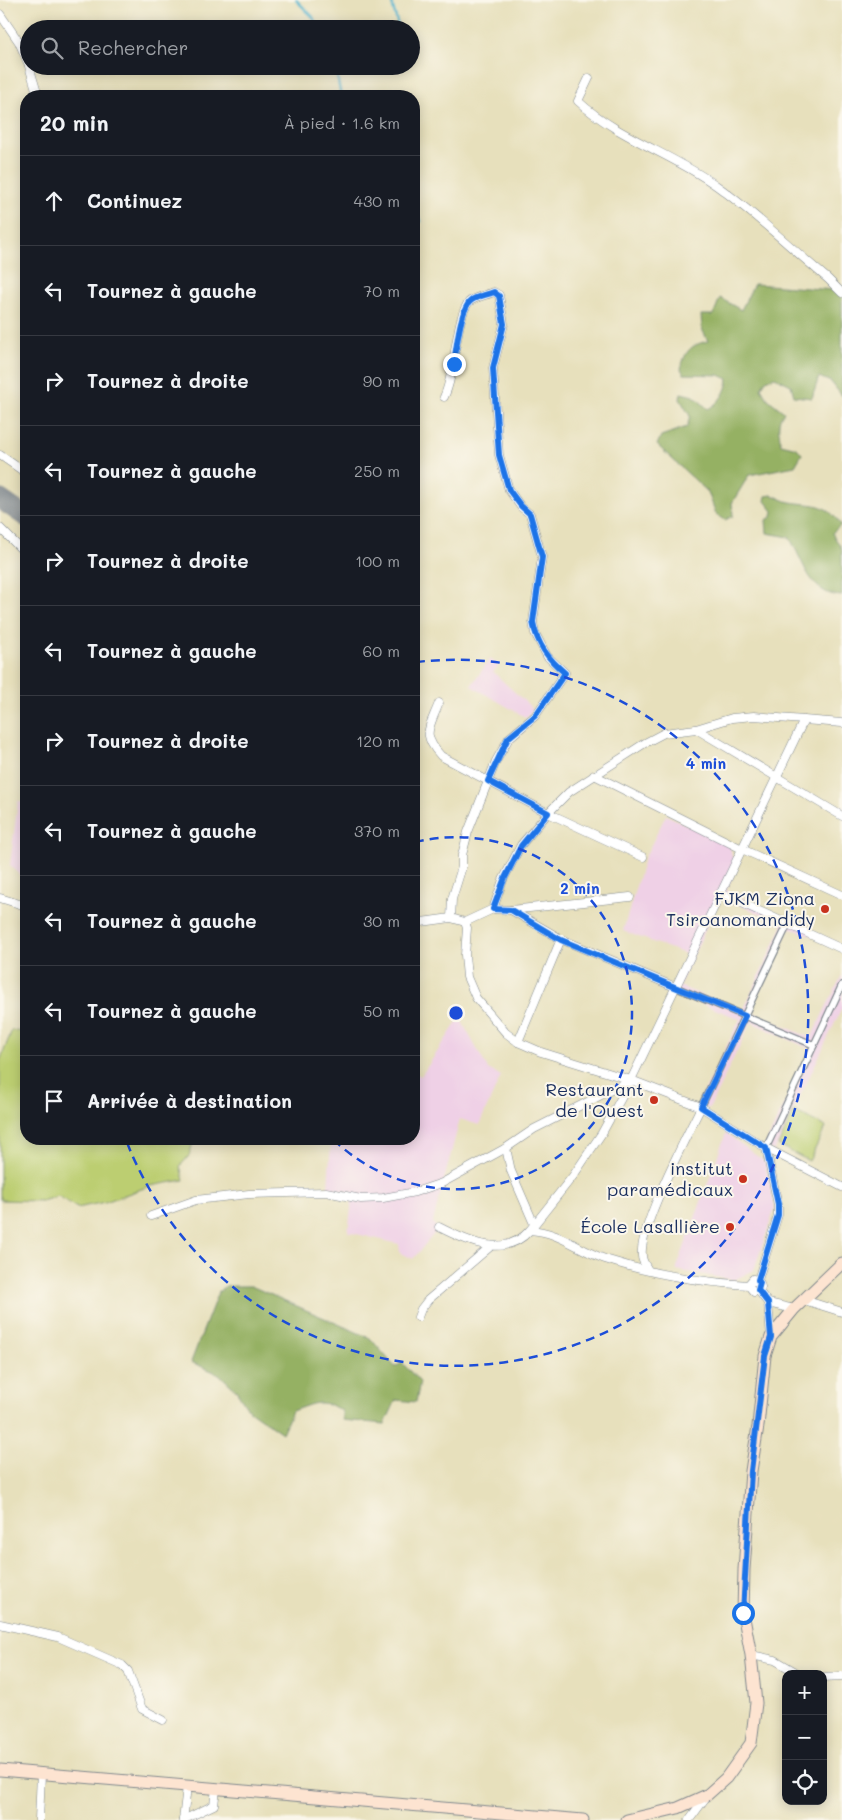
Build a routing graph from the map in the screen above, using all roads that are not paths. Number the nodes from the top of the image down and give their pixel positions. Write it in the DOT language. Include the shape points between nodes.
graph roads {
  1 [pos="0,14"];
  2 [pos="20,44"];
  3 [pos="32,75"];
  4 [pos="589,78"];
  5 [pos="36,90"];
  6 [pos="842,293"];
  7 [pos="444,397"];
  8 [pos="0,455"];
  9 [pos="20,469"];
  10 [pos="0,528"];
  11 [pos="20,548"];
  12 [pos="438,704"];
  13 [pos="804,720"];
  14 [pos="842,723"];
  15 [pos="696,729"];
  16 [pos="594,775"];
  17 [pos="776,777"];
  18 [pos="488,781"];
  19 [pos="548,813"];
  20 [pos="842,816"];
  21 [pos="742,849"];
  22 [pos="643,857"];
  23 [pos="720,893"];
  24 [pos="842,895"];
  25 [pos="630,896"];
  26 [pos="0,898"];
  27 [pos="20,904"];
  28 [pos="493,909"];
  29 [pos="511,910"];
  30 [pos="451,918"];
  31 [pos="420,922"];
  32 [pos="465,922"];
  33 [pos="788,924"];
  34 [pos="561,940"];
  35 [pos="842,949"];
  36 [pos="842,985"];
  37 [pos="676,987"];
  38 [pos="745,1016"];
  39 [pos="518,1042"];
  40 [pos="814,1045"];
  41 [pos="631,1080"];
  42 [pos="701,1107"];
  43 [pos="506,1148"];
  44 [pos="766,1148"];
  45 [pos="842,1187"];
  46 [pos="151,1216"];
  47 [pos="439,1227"];
  48 [pos="532,1227"];
  49 [pos="491,1246"];
  50 [pos="842,1263"];
  51 [pos="648,1270"];
  52 [pos="758,1280"];
  53 [pos="748,1286"];
  54 [pos="758,1290"];
  55 [pos="804,1300"];
  56 [pos="768,1303"];
  57 [pos="794,1309"];
  58 [pos="842,1312"];
  59 [pos="418,1317"];
  60 [pos="771,1337"];
  61 [pos="0,1624"];
  62 [pos="751,1655"];
  63 [pos="792,1670"];
  64 [pos="827,1676"];
  65 [pos="842,1676"];
  66 [pos="163,1720"];
  67 [pos="0,1770"];
  68 [pos="41,1774"];
  69 [pos="187,1787"];
  70 [pos="216,1789"];
  71 [pos="707,1795"];
  72 [pos="40,1820"];
  73 [pos="183,1820"];
  74 [pos="583,1820"];
  75 [pos="628,1820"];
  76 [pos="689,1820"];
  1 -- 2 [label="street"];
  3 -- 5 [label="street"];
  4 -- 6 [label="street" via="578,101 592,114 717,186"];
  7 -- 18 [label="street" via="452,376 466,306 470,300 494,292 499,296 504,324 493,368 499,455 509,490 530,514 542,557 533,622 535,633 546,656 565,673 535,716 508,738"];
  8 -- 9 [label="street"];
  10 -- 11 [label="street"];
  12 -- 18 [label="street" via="427,734 430,744 441,756"];
  13 -- 14 [label="street"];
  13 -- 15 [label="street" via="754,716 732,718"];
  13 -- 17 [label="street"];
  15 -- 16 [label="street" via="664,733"];
  15 -- 17 [label="street"];
  16 -- 19 [label="street" via="569,792"];
  16 -- 21 [label="street"];
  17 -- 20 [label="street"];
  17 -- 21 [label="street"];
  18 -- 19 [label="street"];
  18 -- 30 [label="street" via="468,832 452,899"];
  19 -- 22 [label="street"];
  19 -- 28 [label="street" via="521,846"];
  21 -- 23 [label="street"];
  21 -- 24 [label="street"];
  23 -- 33 [label="street"];
  23 -- 37 [label="street"];
  25 -- 29 [label="street"];
  26 -- 27 [label="street"];
  28 -- 29 [label="street"];
  28 -- 32 [label="street"];
  29 -- 34 [label="street"];
  30 -- 31 [label="street"];
  30 -- 32 [label="street"];
  32 -- 39 [label="street" via="467,977 476,998"];
  33 -- 35 [label="street"];
  33 -- 38 [label="street"];
  34 -- 37 [label="street"];
  34 -- 39 [label="street"];
  36 -- 40 [label="street"];
  37 -- 38 [label="street"];
  37 -- 41 [label="street"];
  38 -- 40 [label="street"];
  38 -- 42 [label="street"];
  39 -- 41 [label="street"];
  40 -- 44 [label="street"];
  41 -- 42 [label="street"];
  41 -- 43 [label="street" via="534,1129"];
  41 -- 48 [label="street" via="598,1140"];
  42 -- 44 [label="street"];
  42 -- 51 [label="street" via="679,1150 643,1237 642,1256"];
  43 -- 46 [label="street" via="442,1183 415,1192 361,1199 326,1192 249,1194 196,1200"];
  43 -- 48 [label="street"];
  44 -- 45 [label="street"];
  44 -- 52 [label="street" via="778,1210"];
  47 -- 49 [label="street" via="462,1239"];
  48 -- 49 [label="street" via="521,1240 508,1246"];
  48 -- 51 [label="street" via="553,1233 597,1256"];
  49 -- 59 [label="street" via="428,1300"];
  50 -- 55 [label="main road"];
  51 -- 53 [label="street" via="667,1276"];
  52 -- 53 [label="street" via="753,1279"];
  52 -- 54 [label="street"];
  53 -- 54 [label="street" via="754,1292"];
  54 -- 56 [label="street"];
  55 -- 57 [label="main road"];
  55 -- 58 [label="street"];
  56 -- 57 [label="street"];
  56 -- 60 [label="street"];
  57 -- 60 [label="main road"];
  60 -- 62 [label="main road" via="765,1356 751,1471 744,1570 743,1613"];
  61 -- 66 [label="street" via="58,1637 122,1665 128,1670 142,1709"];
  62 -- 63 [label="street" via="775,1660"];
  62 -- 71 [label="main road" via="756,1703 751,1743 726,1778"];
  64 -- 65 [label="street"];
  67 -- 68 [label="main road"];
  68 -- 69 [label="main road"];
  68 -- 72 [label="street"];
  69 -- 70 [label="main road"];
  69 -- 73 [label="street"];
  70 -- 73 [label="street" via="214,1805"];
  70 -- 74 [label="main road"];
  71 -- 75 [label="main road" via="678,1808"];
  71 -- 76 [label="street"];
}
